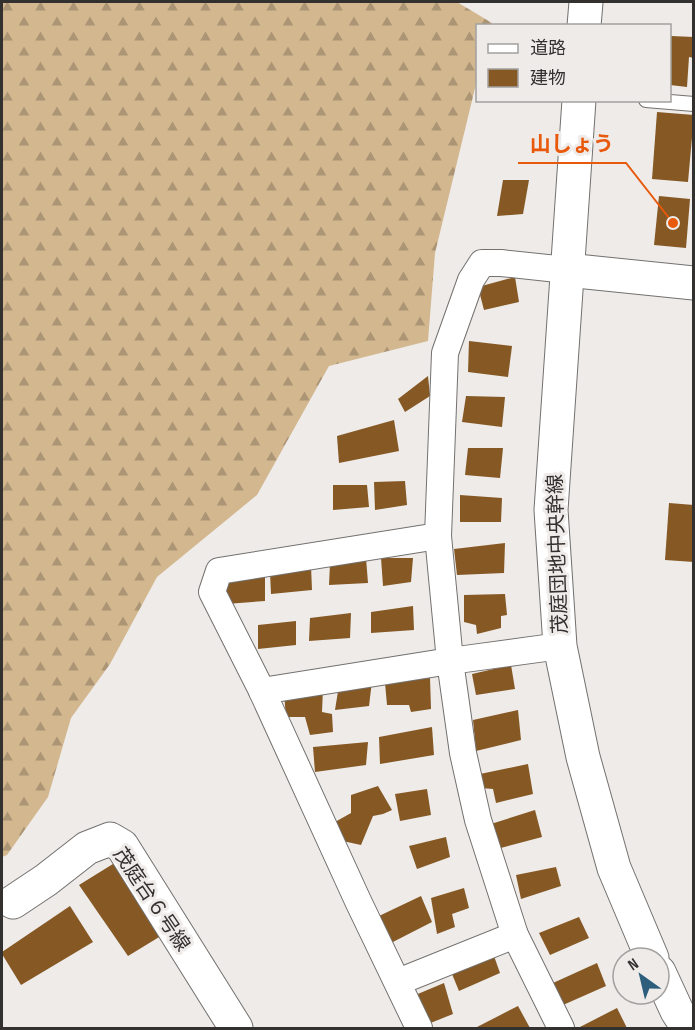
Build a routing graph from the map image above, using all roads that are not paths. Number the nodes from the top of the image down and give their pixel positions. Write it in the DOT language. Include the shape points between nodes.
graph roads {
  1 [pos="586,2"];
  2 [pos="584,24"];
  3 [pos="579,102"];
  4 [pos="670,102"];
  5 [pos="693,104"];
  6 [pos="567,270"];
  7 [pos="693,283"];
  8 [pos="438,536"];
  9 [pos="560,646"];
  10 [pos="450,661"];
  11 [pos="262,691"];
  12 [pos="7,903"];
  13 [pos="515,935"];
  14 [pos="647,946"];
  15 [pos="398,982"];
  16 [pos="671,998"];
  17 [pos="236,1029"];
  18 [pos="419,1029"];
  19 [pos="561,1029"];
  20 [pos="688,1029"];
  1 -- 2 [label="street"];
  3 -- 6 [label="street, 茂庭団地中央幹線"];
  4 -- 5 [label="lane"];
  6 -- 7 [label="street"];
  6 -- 8 [label="street" via="482,263 471,280 445,353"];
  6 -- 9 [label="street, 茂庭団地中央幹線" via="551,510"];
  8 -- 10 [label="street"];
  8 -- 11 [label="street" via="219,570 212,592"];
  9 -- 10 [label="street"];
  9 -- 14 [label="street, 茂庭団地中央幹線" via="583,757 614,868"];
  10 -- 11 [label="street"];
  10 -- 13 [label="street" via="463,753 478,820"];
  11 -- 15 [label="street"];
  12 -- 17 [label="street, 茂庭台６号線" via="46,880 87,848 110,839 122,846"];
  13 -- 15 [label="street"];
  13 -- 19 [label="street"];
  15 -- 18 [label="street"];
  16 -- 20 [label="street"];
}
